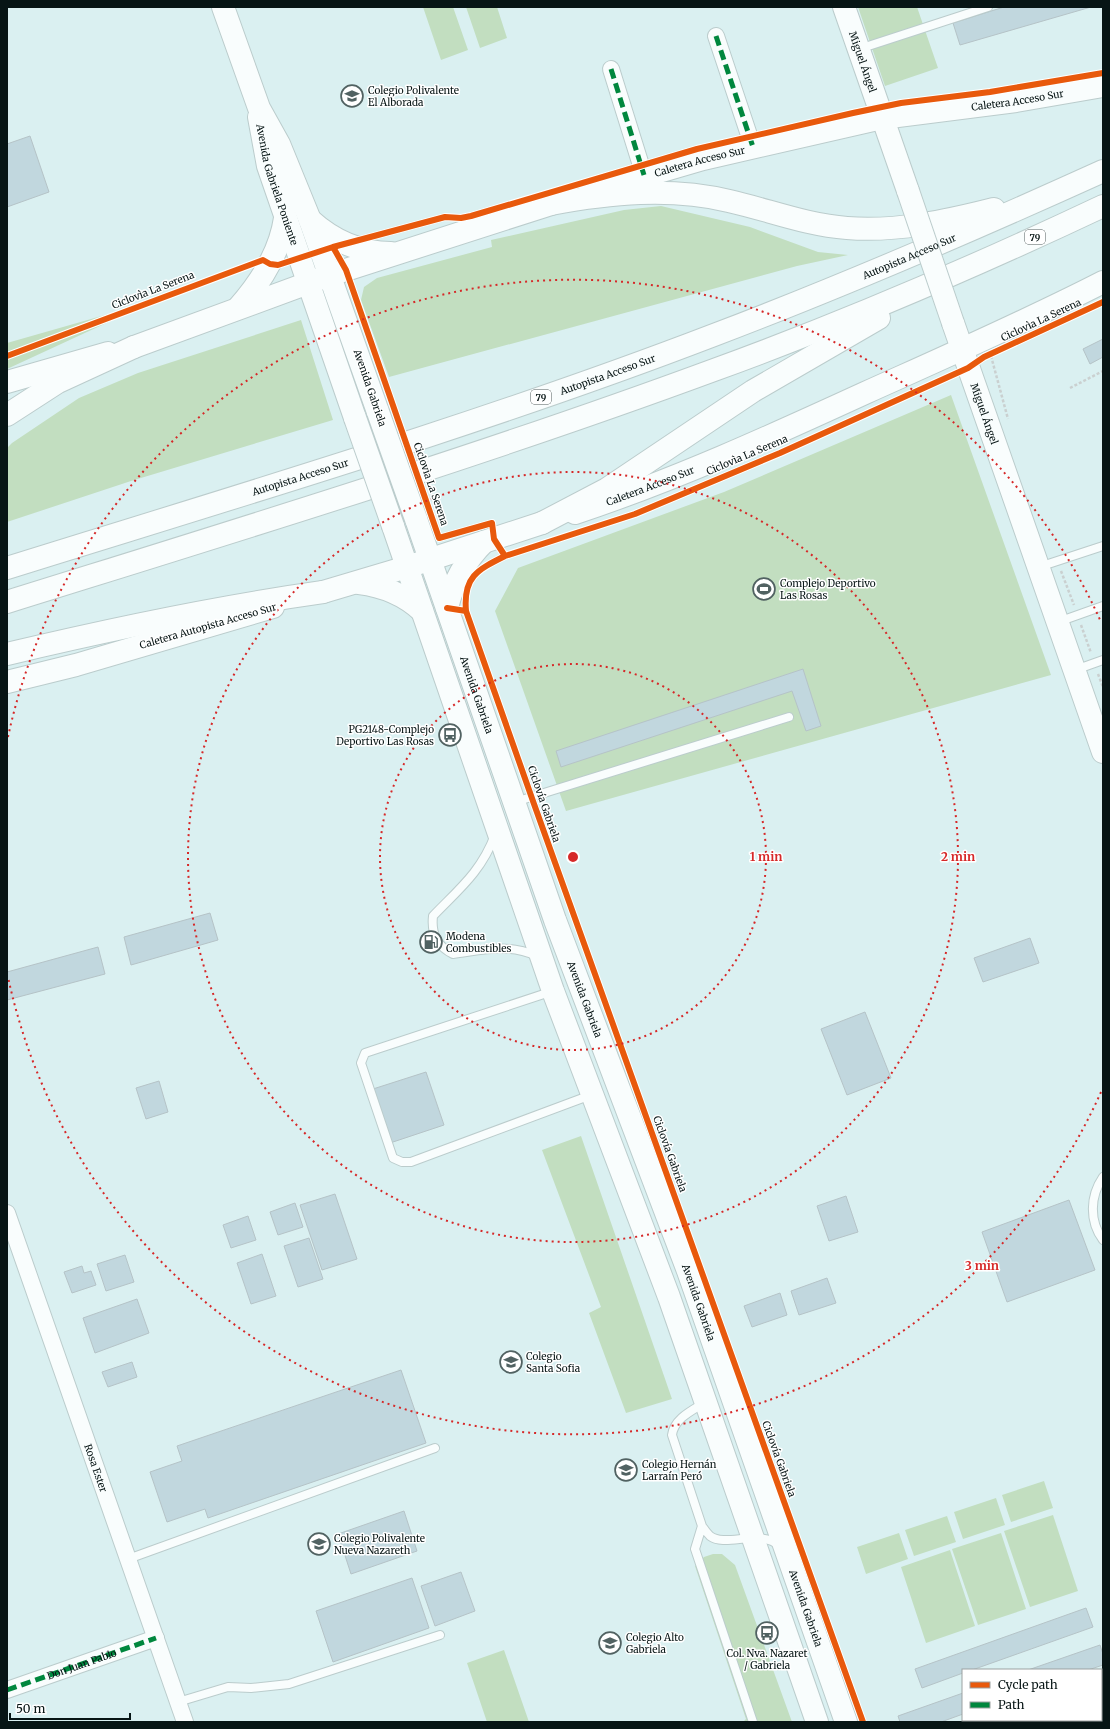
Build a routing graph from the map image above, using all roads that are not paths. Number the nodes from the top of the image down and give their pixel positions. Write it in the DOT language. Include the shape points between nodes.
graph roads {
  1 [pos="223,7"];
  2 [pos="844,7"];
  3 [pos="988,7"];
  4 [pos="716,36"];
  5 [pos="859,49"];
  6 [pos="611,69"];
  7 [pos="1103,86"];
  8 [pos="259,108"];
  9 [pos="882,118"];
  10 [pos="753,147"];
  11 [pos="1103,171"];
  12 [pos="644,175"];
  13 [pos="1062,189"];
  14 [pos="551,204"];
  15 [pos="1103,206"];
  16 [pos="285,218"];
  17 [pos="310,220"];
  18 [pos="400,253"];
  19 [pos="967,267"];
  20 [pos="330,275"];
  21 [pos="1103,282"];
  22 [pos="308,283"];
  23 [pos="238,308"];
  24 [pos="134,347"];
  25 [pos="965,359"];
  26 [pos="7,382"];
  27 [pos="7,415"];
  28 [pos="542,523"];
  29 [pos="484,542"];
  30 [pos="1103,546"];
  31 [pos="430,559"];
  32 [pos="407,567"];
  33 [pos="7,568"];
  34 [pos="1039,568"];
  35 [pos="355,583"];
  36 [pos="322,592"];
  37 [pos="7,602"];
  38 [pos="1103,606"];
  39 [pos="447,608"];
  40 [pos="422,611"];
  41 [pos="1058,622"];
  42 [pos="7,654"];
  43 [pos="1103,660"];
  44 [pos="1074,670"];
  45 [pos="7,682"];
  46 [pos="789,717"];
  47 [pos="1103,752"];
  48 [pos="514,802"];
  49 [pos="497,831"];
  50 [pos="541,958"];
  51 [pos="553,991"];
  52 [pos="592,1095"];
  53 [pos="1103,1177"];
  54 [pos="7,1213"];
  55 [pos="1103,1240"];
  56 [pos="706,1401"];
  57 [pos="435,1448"];
  58 [pos="702,1526"];
  59 [pos="754,1538"];
  60 [pos="788,1555"];
  61 [pos="128,1559"];
  62 [pos="440,1635"];
  63 [pos="156,1638"];
  64 [pos="7,1690"];
  65 [pos="178,1702"];
  66 [pos="185,1722"];
  67 [pos="753,1722"];
  68 [pos="817,1722"];
  69 [pos="846,1722"];
  1 -- 8 [label="main road, Avenida Gabriela Poniente"];
  2 -- 5 [label="main road, Miguel Ángel"];
  3 -- 5 [label="lane"];
  4 -- 10 [label="street"];
  5 -- 9 [label="main road, Miguel Ángel"];
  6 -- 12 [label="street"];
  7 -- 9 [label="main road, Caletera Acceso Sur" via="1016,101"];
  8 -- 16 [label="main road, Avenida Gabriela Poniente" via="264,152"];
  8 -- 17 [label="main road, Avenida Gabriela Poniente" via="279,144"];
  9 -- 10 [label="main road, Caletera Acceso Sur"];
  9 -- 25 [label="main road, Miguel Ángel, bridge"];
  10 -- 12 [label="main road, Caletera Acceso Sur"];
  11 -- 13 [label="main road, Autopista Acceso Sur / 79"];
  12 -- 14 [label="main road, Caletera Acceso Sur"];
  13 -- 14 [label="main road" via="957,218 912,226 873,229 828,226 729,201 680,194 618,194"];
  13 -- 33 [label="main road, Autopista Acceso Sur / 79" via="863,276 626,368 412,441"];
  14 -- 18 [label="main road, Caletera Acceso Sur"];
  15 -- 19 [label="main road, 79"];
  16 -- 22 [label="main road, Avenida Gabriela Poniente"];
  16 -- 23 [label="main road" via="283,234 270,264 250,295"];
  17 -- 18 [label="main road" via="320,230 346,244 372,251"];
  17 -- 20 [label="main road, Avenida Gabriela Poniente"];
  18 -- 20 [label="main road, Caletera Acceso Sur"];
  19 -- 28 [label="main road" via="784,372 607,489"];
  19 -- 37 [label="main road, 79" via="801,337 598,412 396,480"];
  20 -- 22 [label="main road, Caletera Acceso Sur"];
  20 -- 31 [label="main road, Avenida Gabriela, bridge"];
  21 -- 25 [label="main road, Caletera Acceso Sur"];
  22 -- 23 [label="main road"];
  22 -- 32 [label="main road, bridge"];
  23 -- 24 [label="main road"];
  24 -- 26 [label="main road" via="67,363"];
  24 -- 27 [label="main road" via="58,382"];
  25 -- 28 [label="main road, Caletera Acceso Sur" via="698,468"];
  25 -- 34 [label="main road, Miguel Ángel"];
  28 -- 29 [label="main road, Caletera Acceso Sur"];
  29 -- 31 [label="main road, Caletera Acceso Sur"];
  29 -- 39 [label="main road" via="460,571"];
  30 -- 34 [label="lane"];
  31 -- 32 [label="main road, Caletera Acceso Sur"];
  31 -- 39 [label="main road, Avenida Gabriela"];
  32 -- 35 [label="main road, Caletera Autopista Acceso Sur"];
  32 -- 40 [label="main road"];
  34 -- 41 [label="main road, Miguel Ángel"];
  35 -- 36 [label="main road, Caletera Autopista Acceso Sur"];
  35 -- 40 [label="main road" via="387,589 402,595"];
  36 -- 42 [label="main road" via="148,622"];
  36 -- 45 [label="main road, Caletera Autopista Acceso Sur" via="76,665"];
  38 -- 41 [label="lane"];
  39 -- 48 [label="main road, Avenida Gabriela"];
  40 -- 49 [label="main road"];
  41 -- 44 [label="main road, Miguel Ángel"];
  43 -- 44 [label="lane"];
  44 -- 47 [label="main road, Miguel Ángel"];
  46 -- 48 [label="lane"];
  48 -- 60 [label="main road, Avenida Gabriela" via="583,997 685,1264"];
  49 -- 50 [label="main road"];
  49 -- 50 [label="lane" via="488,853 475,873 433,916 433,932 440,945 453,954 506,948"];
  50 -- 51 [label="main road"];
  51 -- 52 [label="main road"];
  51 -- 52 [label="lane" via="365,1053 361,1063 393,1158 410,1162"];
  52 -- 56 [label="main road"];
  53 -- 55 [label="lane" via="1092,1206 1096,1228"];
  54 -- 61 [label="street, Rosa Ester"];
  56 -- 58 [label="lane" via="677,1422 672,1435"];
  56 -- 59 [label="main road"];
  57 -- 61 [label="lane"];
  58 -- 59 [label="lane" via="710,1536 717,1539"];
  58 -- 67 [label="lane" via="695,1549"];
  59 -- 60 [label="lane" via="771,1541"];
  59 -- 68 [label="main road"];
  60 -- 69 [label="main road, Avenida Gabriela"];
  61 -- 63 [label="street, Rosa Ester"];
  62 -- 65 [label="lane" via="289,1684 251,1688 228,1687"];
  63 -- 64 [label="street, Don Juan Pablo"];
  63 -- 65 [label="street, Rosa Ester"];
  65 -- 66 [label="street, Rosa Ester"];
}
